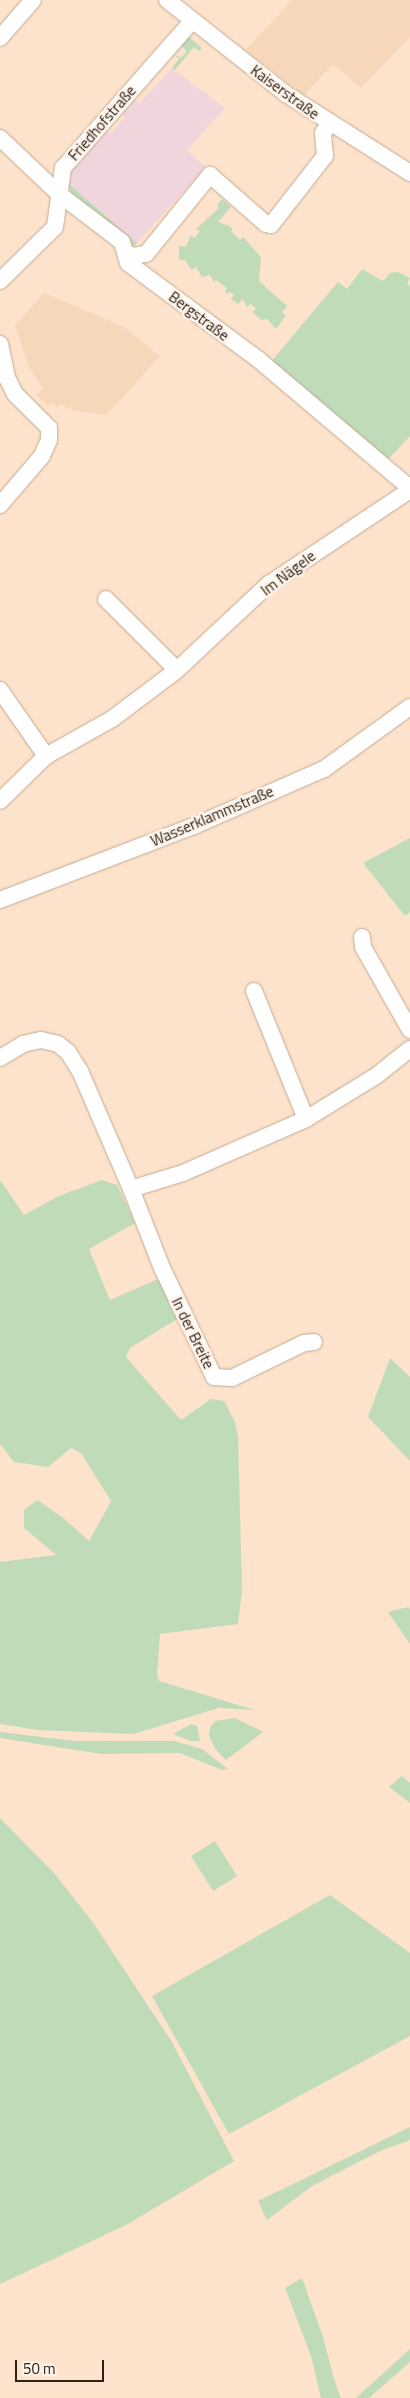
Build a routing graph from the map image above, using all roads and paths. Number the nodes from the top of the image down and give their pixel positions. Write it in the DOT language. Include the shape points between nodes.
graph roads {
  1 [pos="33,0"];
  2 [pos="166,0"];
  3 [pos="192,22"];
  4 [pos="0,38"];
  5 [pos="330,124"];
  6 [pos="0,138"];
  7 [pos="410,173"];
  8 [pos="59,194"];
  9 [pos="126,254"];
  10 [pos="0,281"];
  11 [pos="0,344"];
  12 [pos="410,489"];
  13 [pos="0,505"];
  14 [pos="106,598"];
  15 [pos="177,670"];
  16 [pos="0,690"];
  17 [pos="410,706"];
  18 [pos="46,756"];
  19 [pos="0,801"];
  20 [pos="0,900"];
  21 [pos="362,937"];
  22 [pos="254,991"];
  23 [pos="410,1030"];
  24 [pos="410,1049"];
  25 [pos="0,1058"];
  26 [pos="306,1119"];
  27 [pos="131,1189"];
  28 [pos="314,1342"];
  1 -- 4 [label="street"];
  2 -- 3 [label="street, Kaiserstraße"];
  3 -- 5 [label="street, Kaiserstraße"];
  3 -- 8 [label="street, Friedhofstraße" via="64,168"];
  5 -- 7 [label="street, Kaiserstraße"];
  5 -- 9 [label="street" via="323,133 325,156 272,225 266,224 210,175 146,254"];
  6 -- 8 [label="street, Bergstraße"];
  8 -- 9 [label="street, Bergstraße" via="122,242"];
  8 -- 10 [label="street, Friedhofstraße" via="55,227"];
  9 -- 12 [label="street, Bergstraße" via="128,263 259,360"];
  11 -- 13 [label="street" via="6,378 15,394 49,428 49,440 42,456"];
  12 -- 15 [label="street, Im Nägele" via="269,584"];
  14 -- 15 [label="street"];
  15 -- 18 [label="street, Im Nägele" via="112,719"];
  16 -- 18 [label="street"];
  17 -- 20 [label="street, Wasserklammstraße" via="324,769 194,826"];
  18 -- 19 [label="street, Im Nägele"];
  21 -- 23 [label="street" via="362,947"];
  22 -- 26 [label="street"];
  24 -- 26 [label="street" via="376,1076"];
  25 -- 27 [label="street, In der Breite" via="23,1044 42,1040 58,1044 68,1052 104,1123"];
  26 -- 27 [label="street" via="183,1173"];
  27 -- 28 [label="street, In der Breite" via="162,1268 214,1377 232,1378 304,1343"];
}
